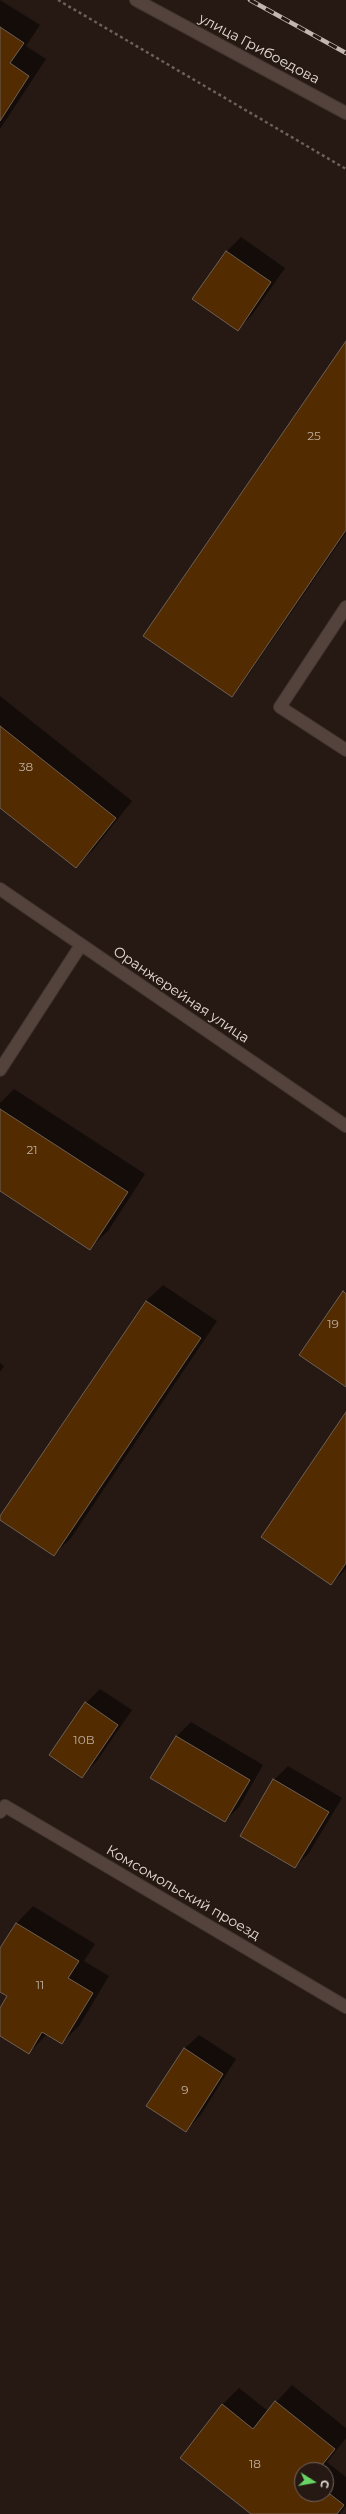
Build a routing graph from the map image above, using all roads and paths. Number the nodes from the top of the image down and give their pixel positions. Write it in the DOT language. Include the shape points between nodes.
graph roads {
  1 [pos="58,0"];
  2 [pos="136,0"];
  3 [pos="346,112"];
  4 [pos="346,169"];
  5 [pos="346,607"];
  6 [pos="346,750"];
  7 [pos="0,890"];
  8 [pos="81,945"];
  9 [pos="0,1070"];
  10 [pos="346,1126"];
  11 [pos="2,1809"];
  12 [pos="346,2007"];
  1 -- 4 [label="path"];
  2 -- 3 [label="street, улица Грибоедова"];
  5 -- 6 [label="street" via="280,707"];
  7 -- 8 [label="street, Оранжерейная улица"];
  8 -- 9 [label="street"];
  8 -- 10 [label="street, Оранжерейная улица"];
  11 -- 12 [label="street, Комсомольский проезд"];
}
